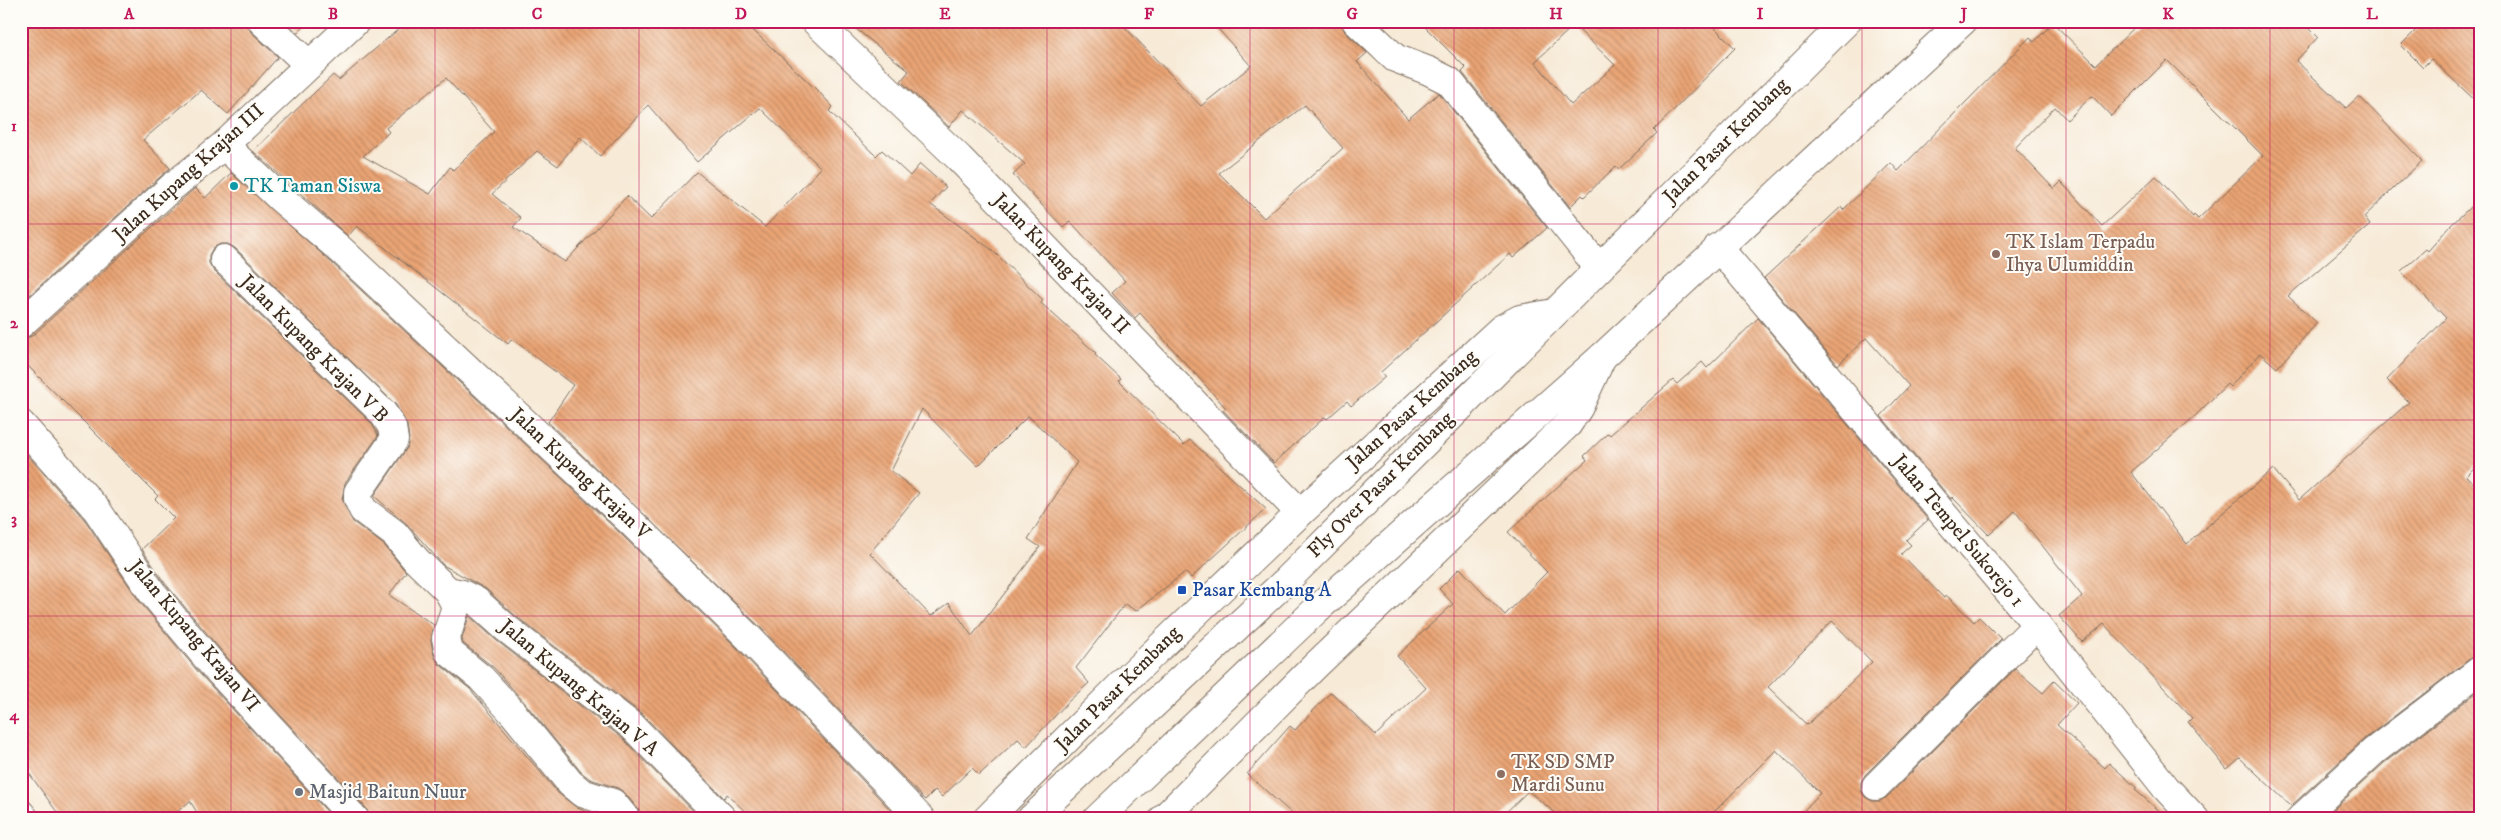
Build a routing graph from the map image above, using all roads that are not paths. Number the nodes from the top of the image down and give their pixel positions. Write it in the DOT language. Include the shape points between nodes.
graph roads {
  1 [pos="262,21"];
  2 [pos="356,21"];
  3 [pos="815,21"];
  4 [pos="1356,21"];
  5 [pos="1846,21"];
  6 [pos="1964,21"];
  7 [pos="308,64"];
  8 [pos="224,145"];
  9 [pos="1718,247"];
  10 [pos="224,258"];
  11 [pos="1599,268"];
  12 [pos="1554,313"];
  13 [pos="21,324"];
  14 [pos="1602,357"];
  15 [pos="21,424"];
  16 [pos="1300,513"];
  17 [pos="448,592"];
  18 [pos="2037,625"];
  19 [pos="2480,670"];
  20 [pos="1876,786"];
  21 [pos="21,814"];
  22 [pos="25,819"];
  23 [pos="355,819"];
  24 [pos="626,819"];
  25 [pos="723,819"];
  26 [pos="921,819"];
  27 [pos="987,819"];
  28 [pos="1031,819"];
  29 [pos="1097,819"];
  30 [pos="1163,819"];
  31 [pos="2195,819"];
  32 [pos="2300,819"];
  1 -- 7 [label="main road"];
  2 -- 7 [label="main road, Jalan Kupang Krajan III"];
  3 -- 16 [label="main road, Jalan Kupang Krajan II" via="959,158"];
  4 -- 11 [label="main road" via="1395,58 1449,82"];
  5 -- 11 [label="main road, Jalan Pasar Kembang"];
  6 -- 9 [label="main road"];
  7 -- 8 [label="main road, Jalan Kupang Krajan III"];
  8 -- 13 [label="main road, Jalan Kupang Krajan III" via="173,186"];
  8 -- 26 [label="main road, Jalan Kupang Krajan V" via="632,522 749,638"];
  9 -- 14 [label="main road"];
  9 -- 18 [label="main road, Jalan Tempel Sukorejo 1"];
  10 -- 17 [label="main road, Jalan Kupang Krajan V B" via="383,413 392,427 394,440 358,492 358,499 363,510 395,534"];
  11 -- 12 [label="main road, Jalan Pasar Kembang"];
  12 -- 16 [label="main road, Jalan Pasar Kembang" via="1520,319 1500,329"];
  12 -- 28 [label="main road, Fly Over Pasar Kembang" via="1286,580"];
  14 -- 29 [label="main road" via="1316,610"];
  14 -- 30 [label="main road" via="1580,407 1568,424 1314,668"];
  15 -- 23 [label="main road, Jalan Kupang Krajan VI" via="97,510 151,591 212,664"];
  16 -- 27 [label="main road, Jalan Pasar Kembang"];
  17 -- 24 [label="main road" via="456,606 446,638 449,652 481,678 513,712 570,783 582,793 613,803"];
  17 -- 25 [label="main road, Jalan Kupang Krajan V A" via="476,601 632,726"];
  18 -- 20 [label="main road"];
  18 -- 31 [label="main road, Jalan Tempel Sukorejo 1" via="2166,788"];
  19 -- 32 [label="main road" via="2374,751"];
  21 -- 22 [label="main road"];
}
